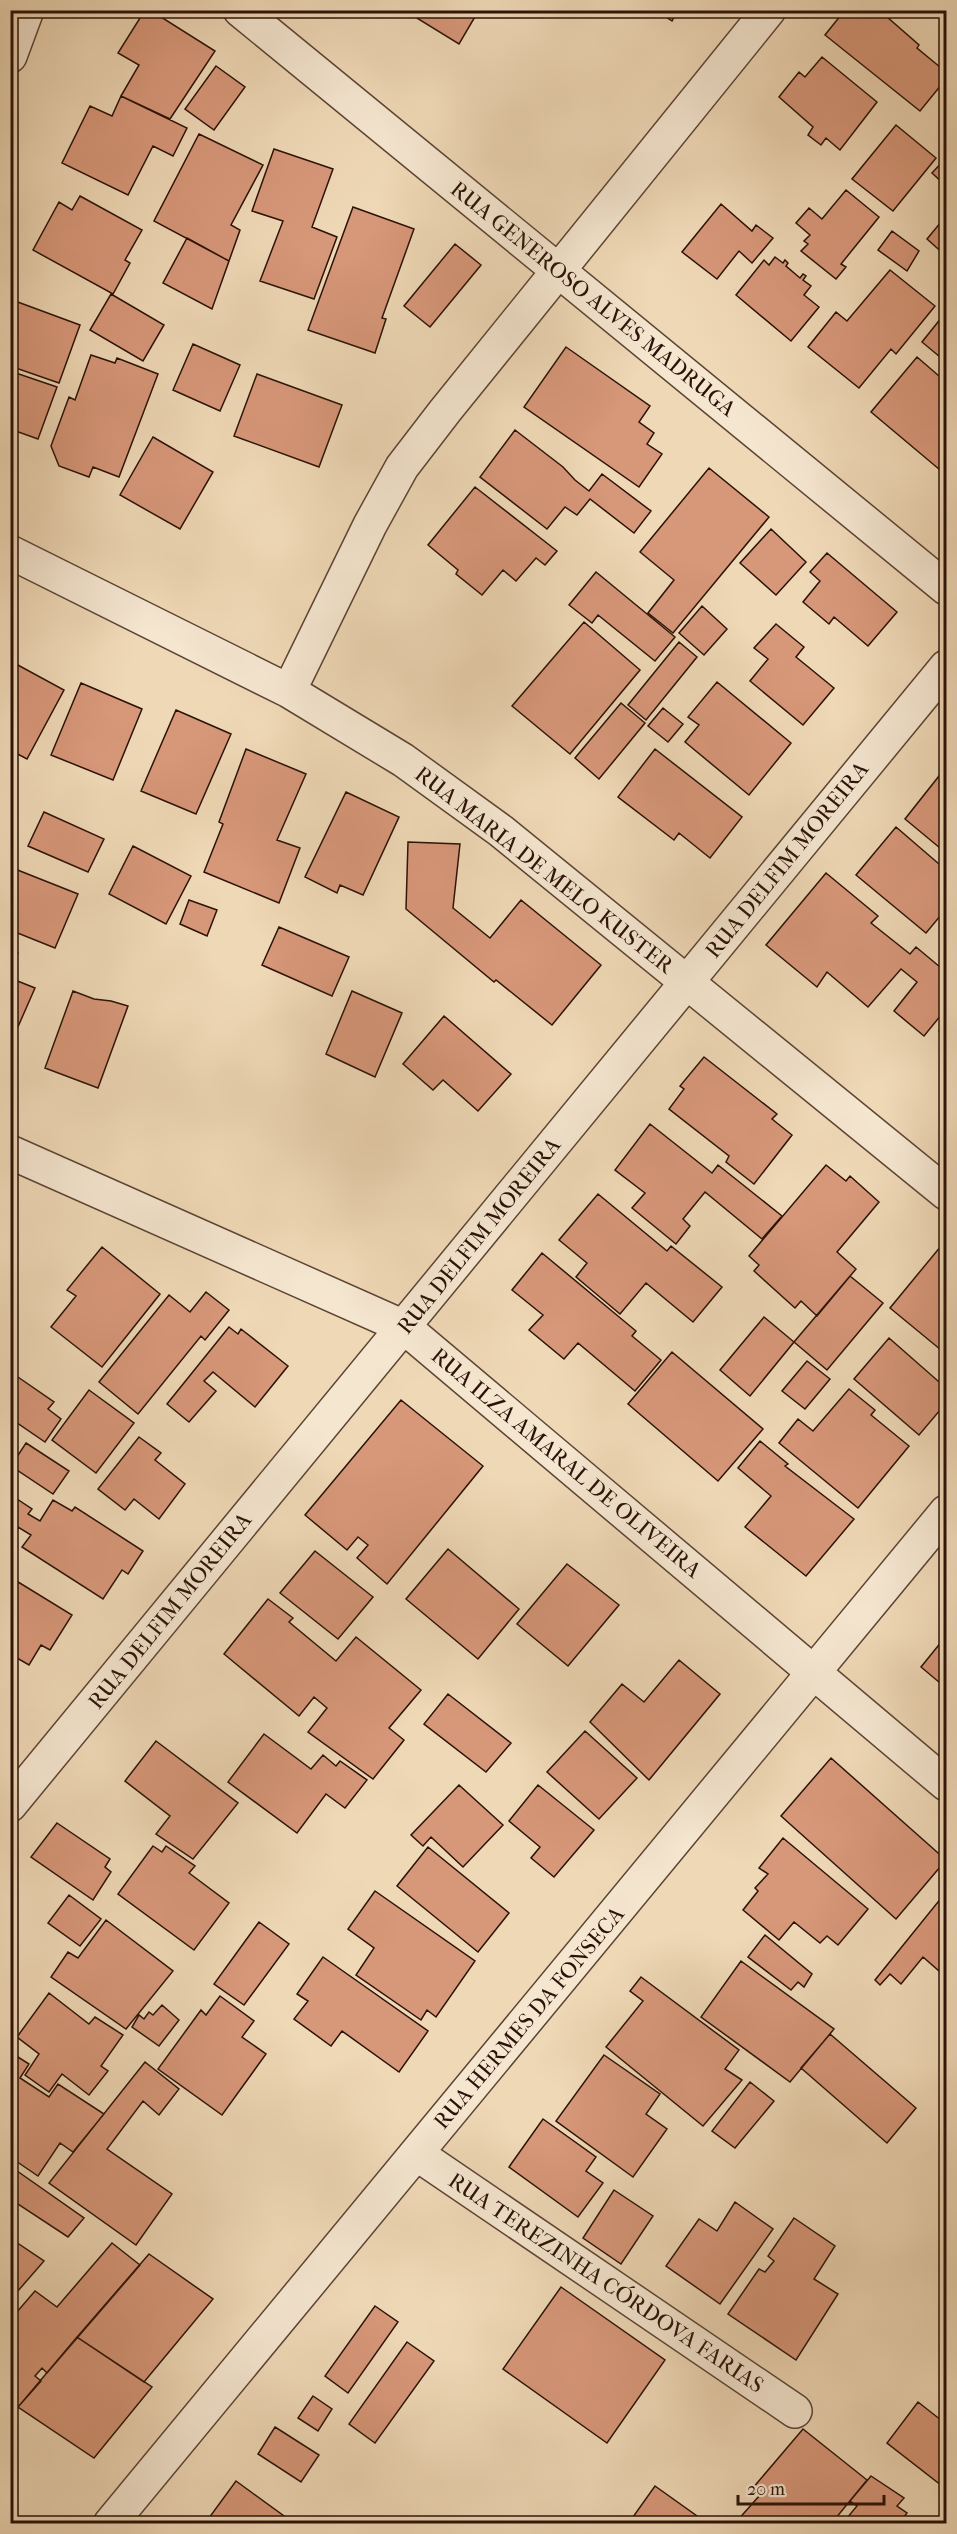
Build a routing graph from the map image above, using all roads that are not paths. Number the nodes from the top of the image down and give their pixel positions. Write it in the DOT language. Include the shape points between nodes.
graph roads {
  1 [pos="27,10"];
  2 [pos="240,10"];
  3 [pos="769,10"];
  4 [pos="10,56"];
  5 [pos="558,270"];
  6 [pos="10,552"];
  7 [pos="946,588"];
  8 [pos="946,667"];
  9 [pos="289,691"];
  10 [pos="687,982"];
  11 [pos="10,1152"];
  12 [pos="946,1193"];
  13 [pos="404,1327"];
  14 [pos="946,1512"];
  15 [pos="814,1673"];
  16 [pos="946,1784"];
  17 [pos="10,1805"];
  18 [pos="417,2154"];
  19 [pos="795,2411"];
  20 [pos="110,2523"];
  1 -- 4 [label="street"];
  2 -- 5 [label="street, RUA GENEROSO ALVES MADRUGA"];
  3 -- 5 [label="street"];
  5 -- 7 [label="street, RUA GENEROSO ALVES MADRUGA"];
  5 -- 9 [label="street" via="402,467"];
  6 -- 9 [label="street, RUA MARIA DE MELO KUSTER"];
  8 -- 10 [label="street, RUA DELFIM MOREIRA"];
  9 -- 10 [label="street, RUA MARIA DE MELO KUSTER" via="403,760 501,831"];
  10 -- 12 [label="street, RUA MARIA DE MELO KUSTER"];
  10 -- 13 [label="street, RUA DELFIM MOREIRA"];
  11 -- 13 [label="street, RUA ILZA AMARAL DE OLIVEIRA"];
  13 -- 15 [label="street, RUA ILZA AMARAL DE OLIVEIRA"];
  13 -- 17 [label="street, RUA DELFIM MOREIRA"];
  14 -- 15 [label="street, RUA HERMES DA FONSECA"];
  15 -- 16 [label="street, RUA ILZA AMARAL DE OLIVEIRA"];
  15 -- 18 [label="street, RUA HERMES DA FONSECA"];
  18 -- 19 [label="street, RUA TEREZINHA CÓRDOVA FARIAS"];
  18 -- 20 [label="street, RUA HERMES DA FONSECA"];
}
